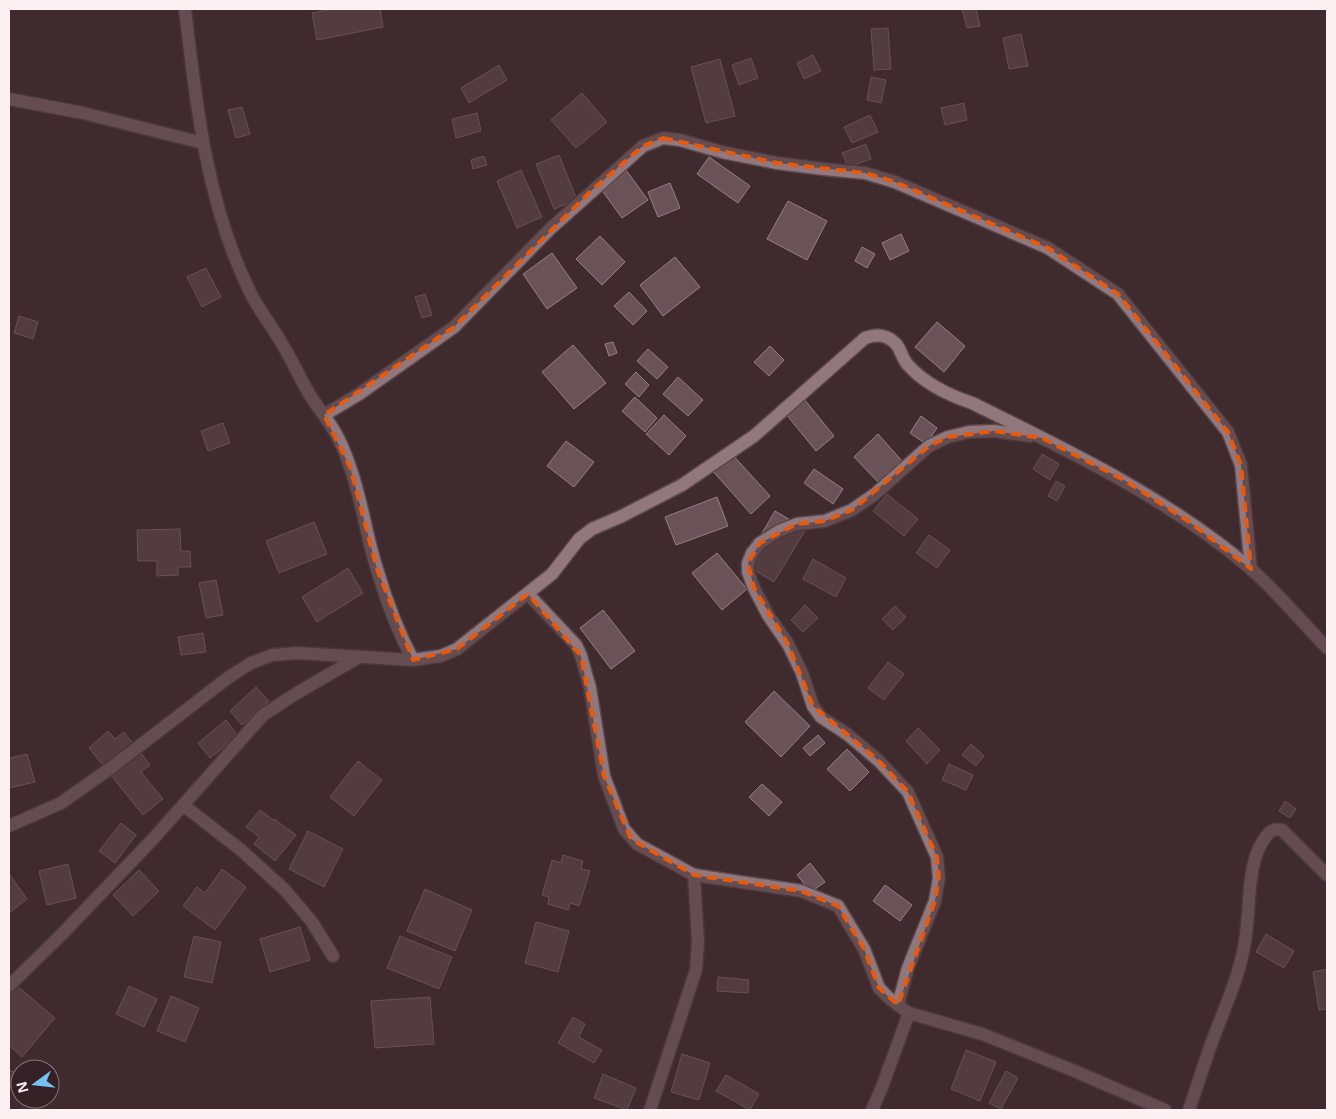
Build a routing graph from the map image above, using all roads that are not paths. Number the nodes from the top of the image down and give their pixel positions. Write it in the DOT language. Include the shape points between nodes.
graph roads {
  1 [pos="185,9"];
  2 [pos="9,99"];
  3 [pos="203,143"];
  4 [pos="324,415"];
  5 [pos="1042,438"];
  6 [pos="1251,569"];
  7 [pos="528,594"];
  8 [pos="1327,648"];
  9 [pos="359,657"];
  10 [pos="413,660"];
  11 [pos="183,805"];
  12 [pos="9,826"];
  13 [pos="694,875"];
  14 [pos="1327,875"];
  15 [pos="333,956"];
  16 [pos="9,986"];
  17 [pos="898,1005"];
  18 [pos="909,1013"];
  19 [pos="650,1110"];
  20 [pos="872,1110"];
  21 [pos="1164,1110"];
  22 [pos="1189,1110"];
  1 -- 3 [label="street"];
  2 -- 3 [label="street" via="84,112"];
  3 -- 4 [label="street" via="230,245 250,293"];
  4 -- 6 [label="street" via="454,327 550,229 643,146 663,138 680,140 731,154 864,173 895,182 1048,248 1118,294 1228,432 1241,465"];
  4 -- 10 [label="street" via="335,431 350,467 376,568 403,642"];
  5 -- 6 [label="street" via="1124,480 1188,521"];
  5 -- 7 [label="street" via="972,402 936,388 908,366 895,342 875,334 865,338 754,436 682,485 592,529 579,539 552,574"];
  5 -- 17 [label="street" via="994,431 948,437 929,446 852,510 779,531 760,543 748,563 754,588 788,644 813,706 821,717 879,761 908,792 937,857 939,878 934,901 908,968"];
  6 -- 8 [label="street"];
  7 -- 10 [label="street" via="457,649 441,656"];
  7 -- 13 [label="street" via="576,645 581,656 590,688 604,776 624,829 637,844"];
  9 -- 10 [label="street"];
  9 -- 11 [label="street" via="262,715"];
  9 -- 12 [label="street" via="297,653 272,655 251,663 61,803"];
  11 -- 15 [label="street" via="241,850 285,890 312,922"];
  11 -- 16 [label="street"];
  13 -- 17 [label="street" via="802,891 838,906 864,949 879,988"];
  13 -- 19 [label="street" via="698,942 696,970"];
  14 -- 22 [label="street" via="1282,830 1270,832 1262,842 1248,894 1242,964"];
  17 -- 18 [label="street"];
  18 -- 20 [label="street"];
  18 -- 21 [label="street" via="982,1034"];
}
